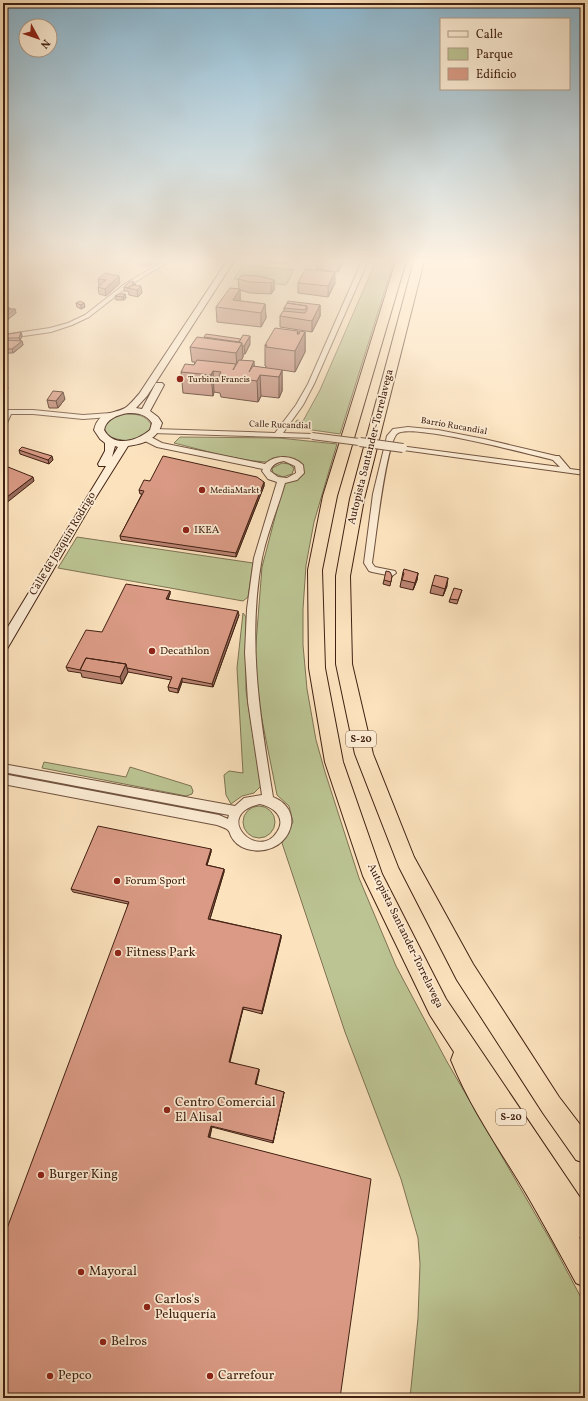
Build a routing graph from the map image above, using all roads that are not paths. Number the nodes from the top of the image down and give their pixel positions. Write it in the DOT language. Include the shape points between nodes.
graph roads {
  1 [pos="62,326"];
  2 [pos="187,326"];
  3 [pos="196,326"];
  4 [pos="336,326"];
  5 [pos="381,326"];
  6 [pos="402,326"];
  7 [pos="3,337"];
  8 [pos="128,410"];
  9 [pos="145,412"];
  10 [pos="5,413"];
  11 [pos="111,415"];
  12 [pos="83,417"];
  13 [pos="3,422"];
  14 [pos="100,426"];
  15 [pos="155,431"];
  16 [pos="278,434"];
  17 [pos="146,438"];
  18 [pos="110,441"];
  19 [pos="125,444"];
  20 [pos="267,467"];
  21 [pos="568,471"];
  22 [pos="585,473"];
  23 [pos="282,480"];
  24 [pos="392,573"];
  25 [pos="3,628"];
  26 [pos="3,646"];
  27 [pos="3,768"];
  28 [pos="3,779"];
  29 [pos="268,800"];
  30 [pos="236,811"];
  31 [pos="232,827"];
  32 [pos="465,972"];
  33 [pos="438,1007"];
  34 [pos="585,1134"];
  35 [pos="585,1151"];
  36 [pos="585,1227"];
  37 [pos="585,1274"];
  1 -- 7 [label="street"];
  2 -- 8 [label="main road" via="142,396"];
  3 -- 9 [label="main road" via="151,398"];
  4 -- 16 [label="street" via="311,384 299,406"];
  5 -- 33 [label="highway, Autopista Santander-Torrelavega / S-20" via="330,496 315,570 317,668 334,762 373,876"];
  6 -- 32 [label="highway, Autopista Santander-Torrelavega / S-20" via="357,499 343,576 344,664 364,754 406,861"];
  8 -- 9 [label="main road"];
  8 -- 11 [label="main road"];
  9 -- 15 [label="main road" via="156,420"];
  10 -- 12 [label="street" via="33,412"];
  10 -- 13 [label="street"];
  11 -- 12 [label="street"];
  11 -- 14 [label="main road"];
  12 -- 14 [label="street"];
  14 -- 18 [label="main road" via="100,434"];
  15 -- 16 [label="street, Calle Rucandial"];
  15 -- 17 [label="main road"];
  16 -- 21 [label="street, Calle Rucandial, bridge" via="312,436"];
  17 -- 19 [label="main road"];
  17 -- 20 [label="street" via="160,446"];
  18 -- 19 [label="main road"];
  18 -- 25 [label="main road, Calle de Joaquín Rodrigo" via="108,456"];
  19 -- 26 [label="main road, Calle de Joaquín Rodrigo"];
  20 -- 23 [label="street" via="266,471 271,477"];
  20 -- 23 [label="street" via="275,461 284,459 299,465 301,470 298,475"];
  21 -- 22 [label="street"];
  21 -- 24 [label="street, Barrio Rucandial" via="556,458 484,441 408,429 396,431 391,436 386,452 377,494 368,563 372,569"];
  23 -- 29 [label="street" via="258,558 250,653 253,702"];
  27 -- 30 [label="street"];
  28 -- 31 [label="street" via="218,820"];
  29 -- 30 [label="street" via="252,800 244,803"];
  29 -- 31 [label="street" via="279,806 286,817 285,830 276,840 263,846 249,845 238,838"];
  30 -- 31 [label="street"];
  32 -- 34 [label="highway"];
  32 -- 35 [label="highway, Autopista Santander-Torrelavega / S-20" via="551,1105"];
  33 -- 36 [label="highway, Autopista Santander-Torrelavega / S-20"];
  33 -- 37 [label="highway" via="482,1099 537,1188"];
}
